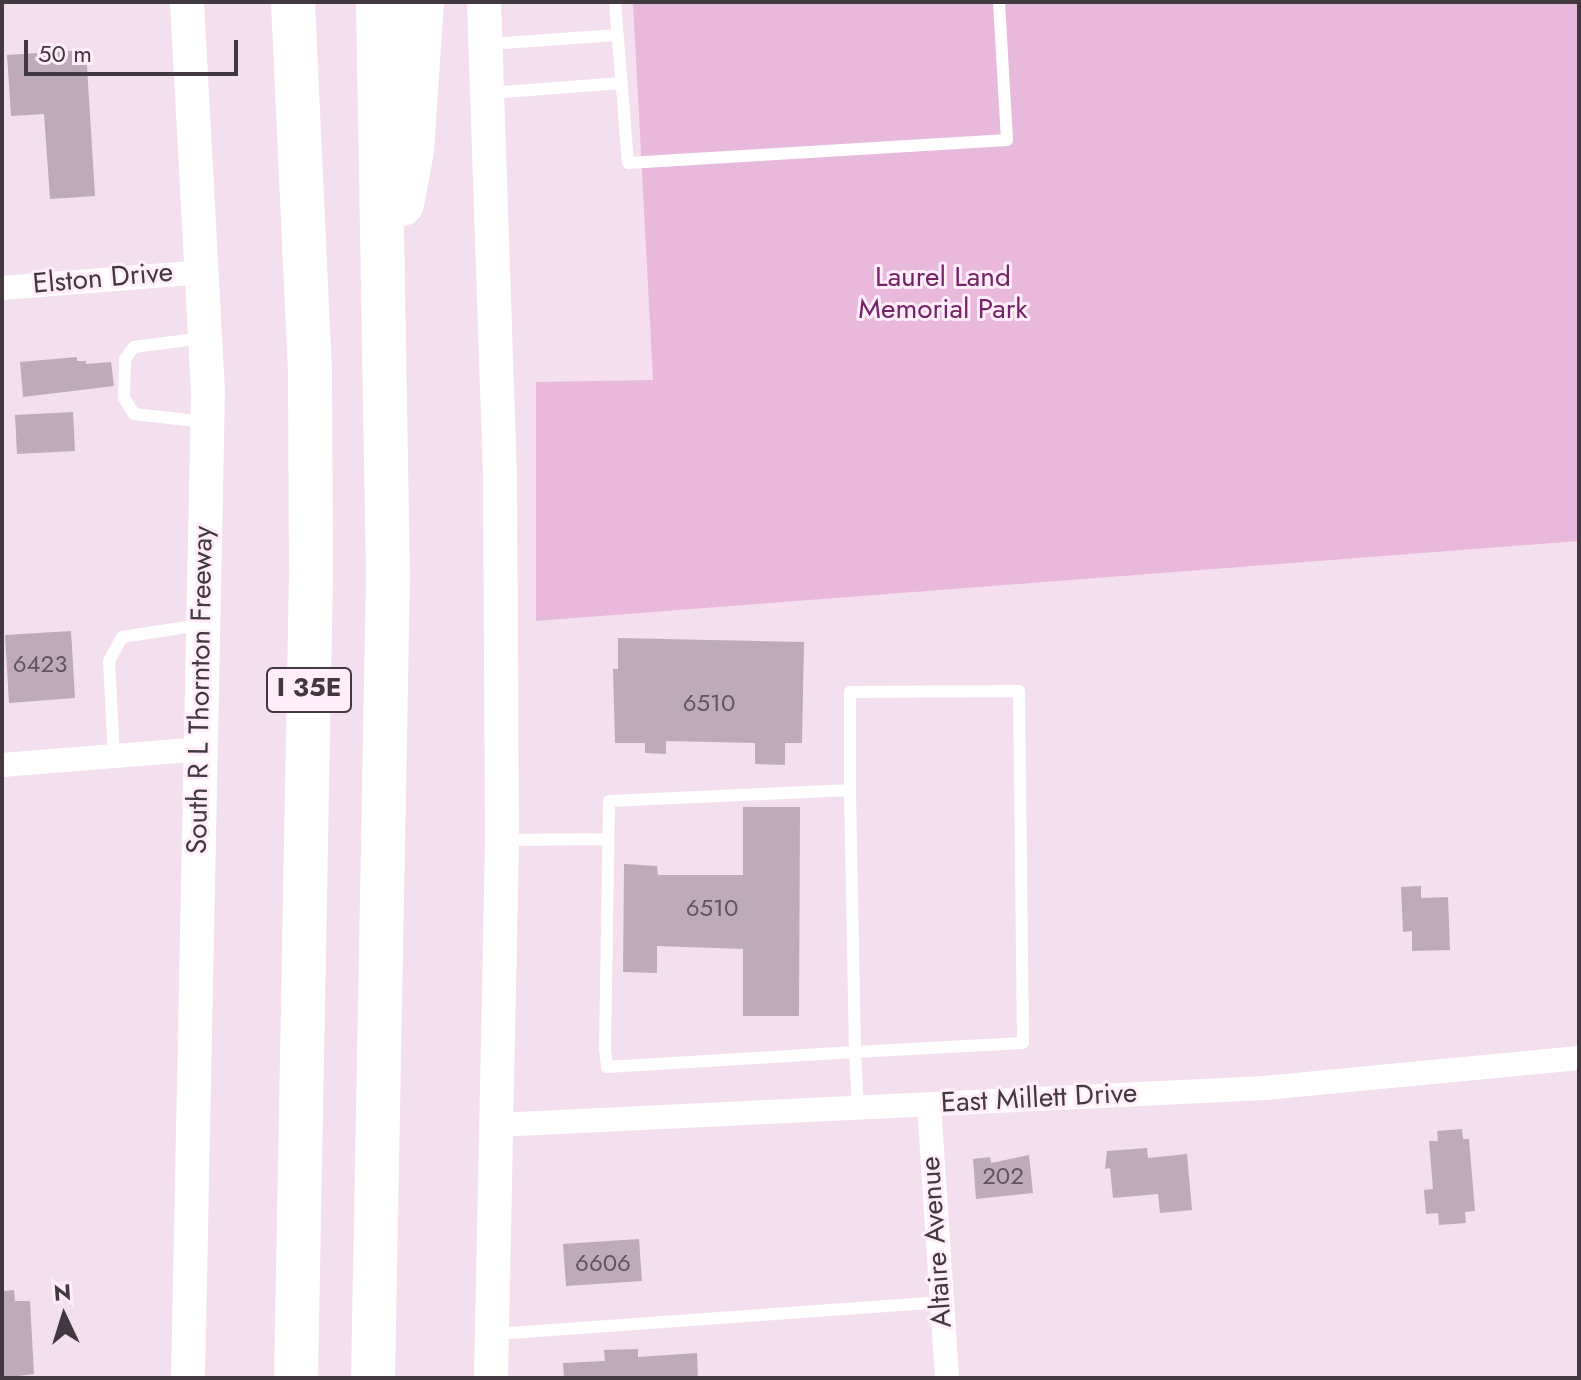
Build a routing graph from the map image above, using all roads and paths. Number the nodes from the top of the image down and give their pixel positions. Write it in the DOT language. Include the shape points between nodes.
graph roads {
  1 [pos="187,2"];
  2 [pos="293,2"];
  3 [pos="378,2"];
  4 [pos="422,2"];
  5 [pos="484,2"];
  6 [pos="615,2"];
  7 [pos="999,2"];
  8 [pos="617,35"];
  9 [pos="486,45"];
  10 [pos="621,83"];
  11 [pos="487,93"];
  12 [pos="204,272"];
  13 [pos="2,288"];
  14 [pos="385,293"];
  15 [pos="206,337"];
  16 [pos="207,422"];
  17 [pos="204,625"];
  18 [pos="202,749"];
  19 [pos="114,756"];
  20 [pos="2,765"];
  21 [pos="850,790"];
  22 [pos="608,839"];
  23 [pos="502,840"];
  24 [pos="855,1052"];
  25 [pos="1579,1058"];
  26 [pos="929,1105"];
  27 [pos="858,1108"];
  28 [pos="497,1125"];
  29 [pos="942,1302"];
  30 [pos="492,1334"];
  31 [pos="188,1378"];
  32 [pos="296,1378"];
  33 [pos="373,1378"];
  34 [pos="491,1378"];
  35 [pos="947,1378"];
  1 -- 12 [label="main road, South R L Thornton Freeway"];
  2 -- 32 [label="highway, I 35E" via="310,373 311,560"];
  3 -- 14 [label="highway, I 35E"];
  4 -- 14 [label="highway" via="412,151"];
  5 -- 9 [label="main road"];
  6 -- 8 [label="lane"];
  7 -- 10 [label="lane" via="1007,140 628,163"];
  8 -- 9 [label="lane"];
  8 -- 10 [label="lane"];
  9 -- 11 [label="main road"];
  10 -- 11 [label="lane"];
  11 -- 23 [label="main road" via="500,477"];
  12 -- 13 [label="street, Elston Drive"];
  12 -- 15 [label="main road, South R L Thornton Freeway"];
  14 -- 33 [label="highway, I 35E" via="388,576"];
  15 -- 16 [label="main road, South R L Thornton Freeway"];
  15 -- 16 [label="lane" via="134,347 125,359 124,398 134,414"];
  16 -- 17 [label="main road, South R L Thornton Freeway"];
  17 -- 18 [label="main road, South R L Thornton Freeway"];
  17 -- 19 [label="lane" via="122,637 109,661"];
  18 -- 19 [label="street"];
  18 -- 31 [label="main road, South R L Thornton Freeway"];
  19 -- 20 [label="street"];
  21 -- 22 [label="lane" via="609,801"];
  21 -- 24 [label="lane"];
  21 -- 24 [label="lane" via="850,692 1019,691 1023,1043"];
  22 -- 23 [label="lane"];
  22 -- 24 [label="lane" via="607,1067"];
  23 -- 28 [label="main road"];
  24 -- 27 [label="lane"];
  25 -- 26 [label="street, East Millett Drive" via="1265,1088"];
  26 -- 27 [label="street, East Millett Drive"];
  26 -- 29 [label="street, Altaire Avenue"];
  27 -- 28 [label="street, East Millett Drive"];
  28 -- 30 [label="main road"];
  29 -- 30 [label="lane"];
  29 -- 35 [label="street, Altaire Avenue"];
  30 -- 34 [label="main road"];
}
